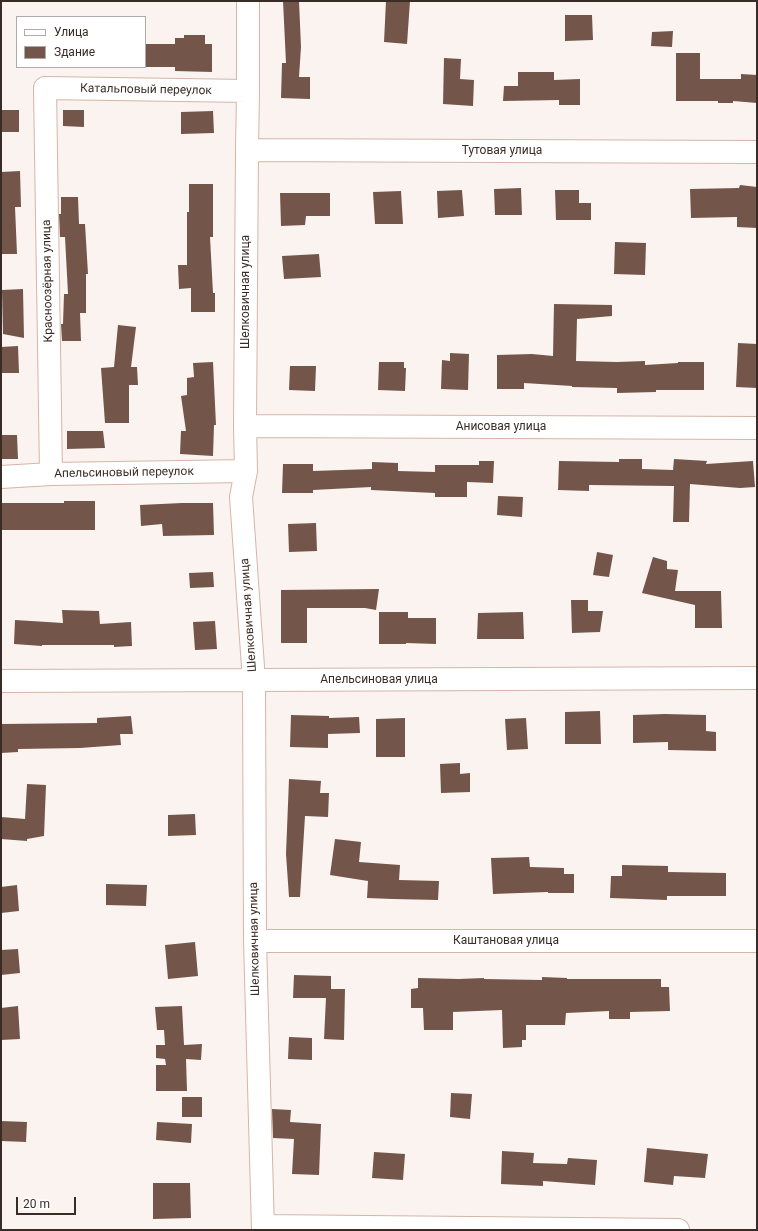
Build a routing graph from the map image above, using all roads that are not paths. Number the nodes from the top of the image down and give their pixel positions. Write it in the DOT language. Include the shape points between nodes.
graph roads {
  1 [pos="248,1"];
  2 [pos="45,88"];
  3 [pos="248,91"];
  4 [pos="247,150"];
  5 [pos="757,152"];
  6 [pos="245,426"];
  7 [pos="757,428"];
  8 [pos="246,470"];
  9 [pos="51,474"];
  10 [pos="1,477"];
  11 [pos="757,678"];
  12 [pos="1,681"];
  13 [pos="254,681"];
  14 [pos="255,941"];
  15 [pos="757,941"];
  16 [pos="263,1228"];
  17 [pos="678,1230"];
  1 -- 3 [label="street, Шелковичная улица"];
  2 -- 3 [label="street, Катальповый переулок"];
  2 -- 9 [label="street, Красноозёрная улица"];
  3 -- 4 [label="street, Шелковичная улица"];
  4 -- 5 [label="street, Тутовая улица"];
  4 -- 6 [label="street, Шелковичная улица"];
  6 -- 7 [label="street, Анисовая улица"];
  6 -- 8 [label="street, Шелковичная улица"];
  8 -- 9 [label="street, Апельсиновый переулок"];
  8 -- 13 [label="street, Шелковичная улица" via="242,497"];
  9 -- 10 [label="street, Апельсиновый переулок"];
  11 -- 13 [label="street, Апельсиновая улица"];
  12 -- 13 [label="street, Апельсиновая улица"];
  13 -- 14 [label="street, Шелковичная улица"];
  14 -- 15 [label="street, Каштановая улица"];
  14 -- 16 [label="street, Шелковичная улица"];
  16 -- 17 [label="street"];
}
